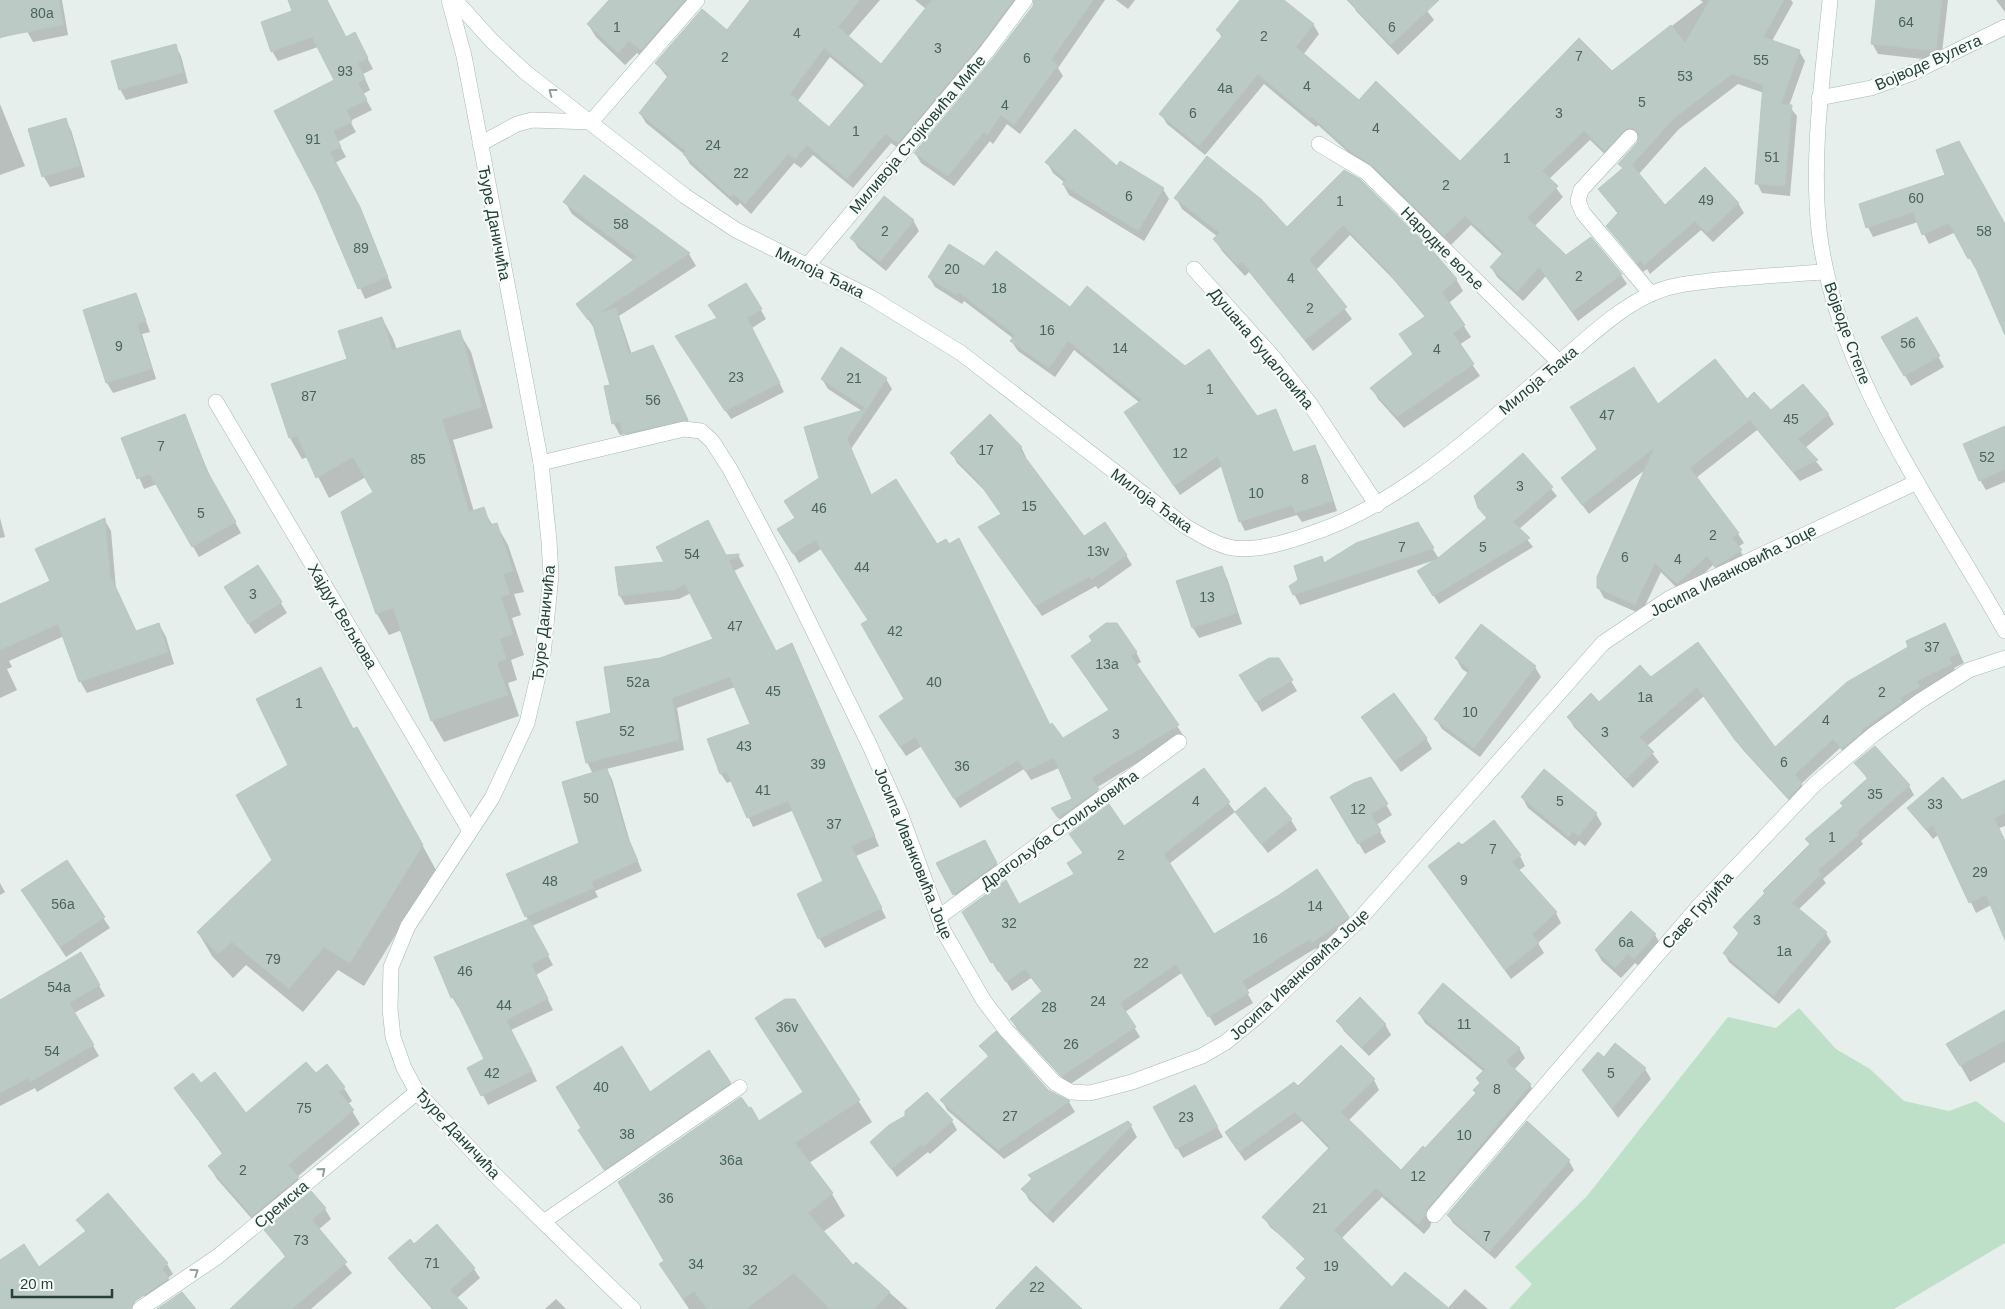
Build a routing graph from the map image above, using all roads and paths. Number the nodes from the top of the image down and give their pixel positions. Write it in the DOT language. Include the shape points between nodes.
graph roads {
  1 [pos="449,0"];
  2 [pos="455,0"];
  3 [pos="697,0"];
  4 [pos="1025,0"];
  5 [pos="1830,0"];
  6 [pos="2005,27"];
  7 [pos="1819,98"];
  8 [pos="591,122"];
  9 [pos="1630,137"];
  10 [pos="480,144"];
  11 [pos="1319,144"];
  12 [pos="807,266"];
  13 [pos="1194,268"];
  14 [pos="1826,272"];
  15 [pos="1651,294"];
  16 [pos="1559,362"];
  17 [pos="216,402"];
  18 [pos="541,463"];
  19 [pos="1917,482"];
  20 [pos="1377,505"];
  21 [pos="2005,631"];
  22 [pos="2005,658"];
  23 [pos="1179,742"];
  24 [pos="470,831"];
  25 [pos="938,917"];
  26 [pos="740,1087"];
  27 [pos="417,1092"];
  28 [pos="1434,1215"];
  29 [pos="544,1222"];
  30 [pos="140,1309"];
  31 [pos="633,1309"];
  1 -- 10 [label="street, Ђуре Даничића" via="464,56"];
  8 -- 2 [label="street, Милоја Ђака, one-way" via="526,72"];
  3 -- 8 [label="street"];
  4 -- 12 [label="street, Миливоја Стојковића Миће" via="987,51"];
  5 -- 7 [label="street, Војводе Степе"];
  6 -- 7 [label="street, Војводе Вулета" via="1910,74 1871,88"];
  7 -- 14 [label="street, Војводе Степе" via="1817,196"];
  8 -- 10 [label="street" via="532,120 517,124"];
  8 -- 12 [label="street, Милоја Ђака" via="633,157 736,230"];
  9 -- 15 [label="street" via="1581,190 1578,201 1583,213"];
  10 -- 18 [label="street, Ђуре Даничића"];
  11 -- 16 [label="street, Народне воље" via="1366,172"];
  12 -- 20 [label="street, Милоја Ђака" via="870,297 961,353 1185,526 1207,538 1232,548 1276,544 1319,532"];
  13 -- 20 [label="street, Душана Буцаловића" via="1310,404"];
  14 -- 15 [label="street, Милоја Ђака" via="1672,286"];
  14 -- 19 [label="street, Војводе Степе" via="1837,310 1866,382"];
  15 -- 16 [label="street, Милоја Ђака" via="1600,328"];
  16 -- 20 [label="street, Милоја Ђака" via="1476,432"];
  17 -- 24 [label="street, Хајдук Вељкова"];
  18 -- 24 [label="street, Ђуре Даничића" via="550,541 550,575 538,683 508,766"];
  18 -- 25 [label="street, Јосипа Иванковића Јоце" via="684,429 701,431 712,441 780,562 870,746 900,813"];
  19 -- 21 [label="street, Војводе Степе"];
  19 -- 25 [label="street, Јосипа Иванковића Јоце" via="1670,598 1603,643 1360,920 1259,1015 1226,1042 1202,1056 1132,1082 1090,1093 1071,1092 1056,1083 1007,1031 984,1001"];
  22 -- 28 [label="street, Саве Грујића" via="1969,670 1920,701 1874,734 1815,784 1699,906"];
  23 -- 25 [label="street, Драгољуба Стоиљковића"];
  24 -- 27 [label="street, Ђуре Даничића" via="408,926 391,968 393,1037"];
  26 -- 29 [label="lane"];
  27 -- 29 [label="street, Ђуре Даничића"];
  30 -- 27 [label="street, Сремска, one-way" via="217,1257"];
  29 -- 31 [label="street, Ђуре Даничића"];
}
